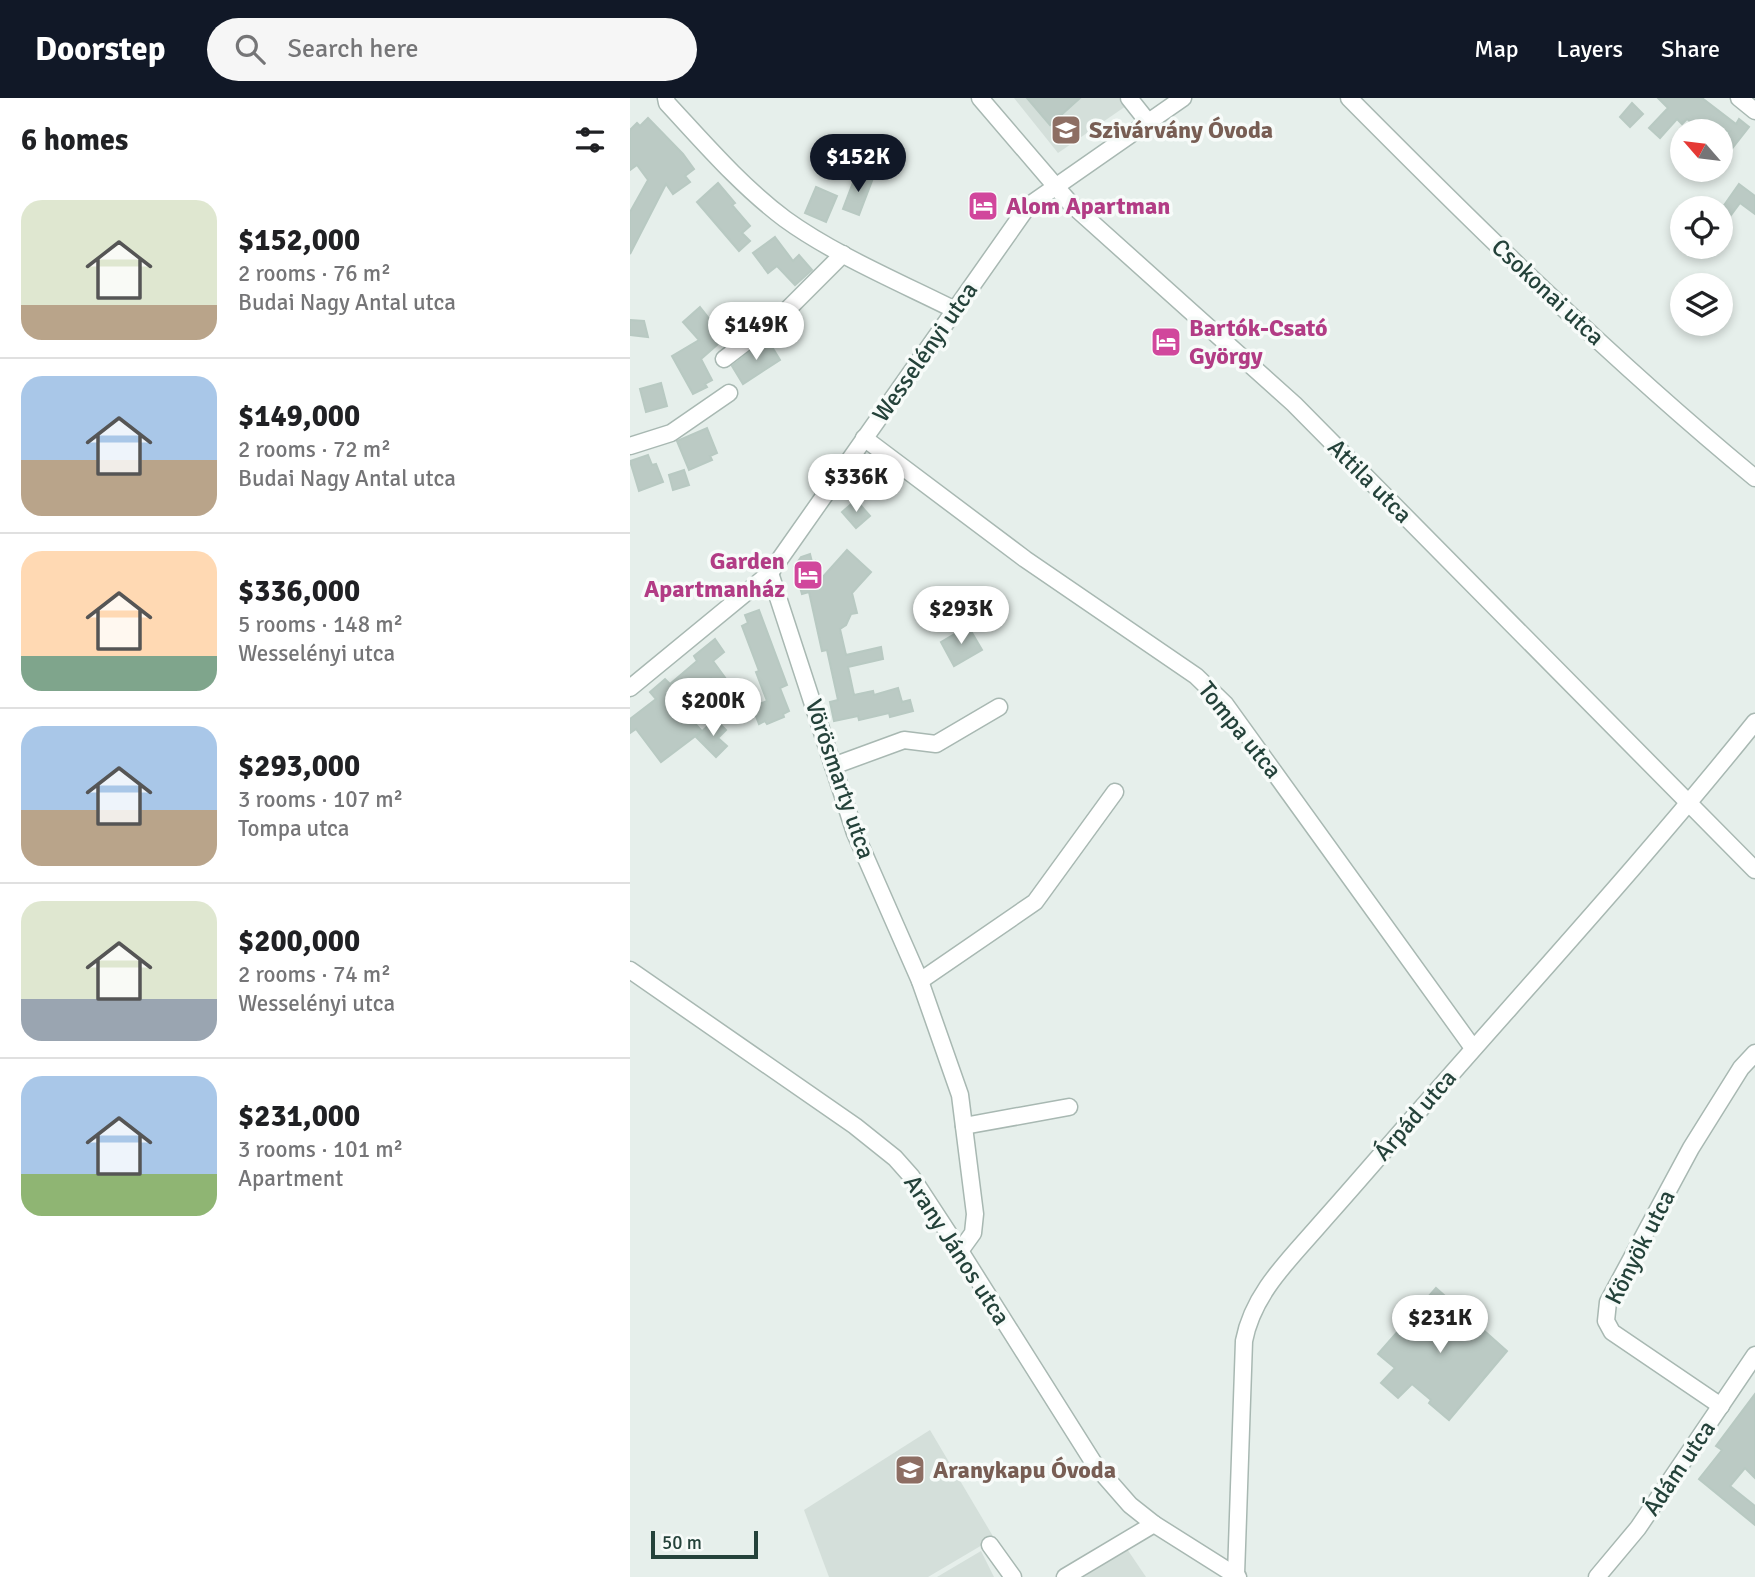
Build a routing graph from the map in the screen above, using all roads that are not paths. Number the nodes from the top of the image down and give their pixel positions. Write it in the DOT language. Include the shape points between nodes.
graph roads {
  1 [pos="666,98"];
  2 [pos="980,98"];
  3 [pos="1129,98"];
  4 [pos="1183,98"];
  5 [pos="1349,98"];
  6 [pos="1739,98"];
  7 [pos="1755,111"];
  8 [pos="1148,122"];
  9 [pos="1054,186"];
  10 [pos="843,254"];
  11 [pos="955,310"];
  12 [pos="724,359"];
  13 [pos="729,393"];
  14 [pos="864,438"];
  15 [pos="630,446"];
  16 [pos="1755,478"];
  17 [pos="770,573"];
  18 [pos="630,688"];
  19 [pos="999,707"];
  20 [pos="1755,722"];
  21 [pos="834,766"];
  22 [pos="1115,792"];
  23 [pos="1689,804"];
  24 [pos="1755,870"];
  25 [pos="630,970"];
  26 [pos="920,981"];
  27 [pos="1474,1048"];
  28 [pos="1755,1053"];
  29 [pos="1069,1107"];
  30 [pos="964,1126"];
  31 [pos="960,1251"];
  32 [pos="1755,1355"];
  33 [pos="1721,1406"];
  34 [pos="1154,1524"];
  35 [pos="990,1545"];
  36 [pos="1237,1576"];
  37 [pos="1013,1577"];
  38 [pos="1065,1577"];
  39 [pos="1597,1577"];
  1 -- 10 [label="street" via="762,201"];
  2 -- 9 [label="street, Attila utca"];
  3 -- 8 [label="street"];
  4 -- 8 [label="street, Wesselényi utca"];
  5 -- 16 [label="street, Csokonai utca" via="1586,328"];
  6 -- 7 [label="street"];
  8 -- 9 [label="street, Wesselényi utca"];
  9 -- 11 [label="street, Wesselényi utca" via="1028,206"];
  9 -- 23 [label="street, Attila utca" via="1294,404"];
  10 -- 11 [label="street"];
  10 -- 12 [label="street" via="784,313"];
  11 -- 14 [label="street, Wesselényi utca"];
  13 -- 15 [label="street" via="671,433"];
  14 -- 17 [label="street, Wesselényi utca"];
  14 -- 27 [label="street, Tompa utca" via="1025,559 1196,676 1225,704"];
  17 -- 18 [label="street, Wesselényi utca"];
  17 -- 21 [label="street, Vörösmarty utca"];
  19 -- 21 [label="street" via="936,744 904,740"];
  20 -- 23 [label="street, Árpád utca"];
  21 -- 26 [label="street, Vörösmarty utca" via="855,833"];
  22 -- 26 [label="street" via="1035,902"];
  23 -- 24 [label="street, Attila utca"];
  23 -- 27 [label="street, Árpád utca"];
  25 -- 31 [label="street, Arany János utca" via="877,1142 911,1176"];
  26 -- 30 [label="street, Vörösmarty utca" via="960,1095"];
  27 -- 36 [label="street, Árpád utca" via="1273,1279 1252,1313 1244,1341"];
  28 -- 33 [label="street, Könyök utca" via="1692,1148 1608,1302 1606,1321 1612,1332"];
  29 -- 30 [label="street"];
  30 -- 31 [label="street, Vörösmarty utca" via="975,1214 973,1233"];
  31 -- 34 [label="street, Arany János utca" via="1095,1465 1130,1505"];
  32 -- 33 [label="street, Ádám utca"];
  33 -- 39 [label="street, Ádám utca" via="1639,1528"];
  34 -- 36 [label="street, Arany János utca"];
  34 -- 38 [label="street"];
  35 -- 37 [label="street"];
}
